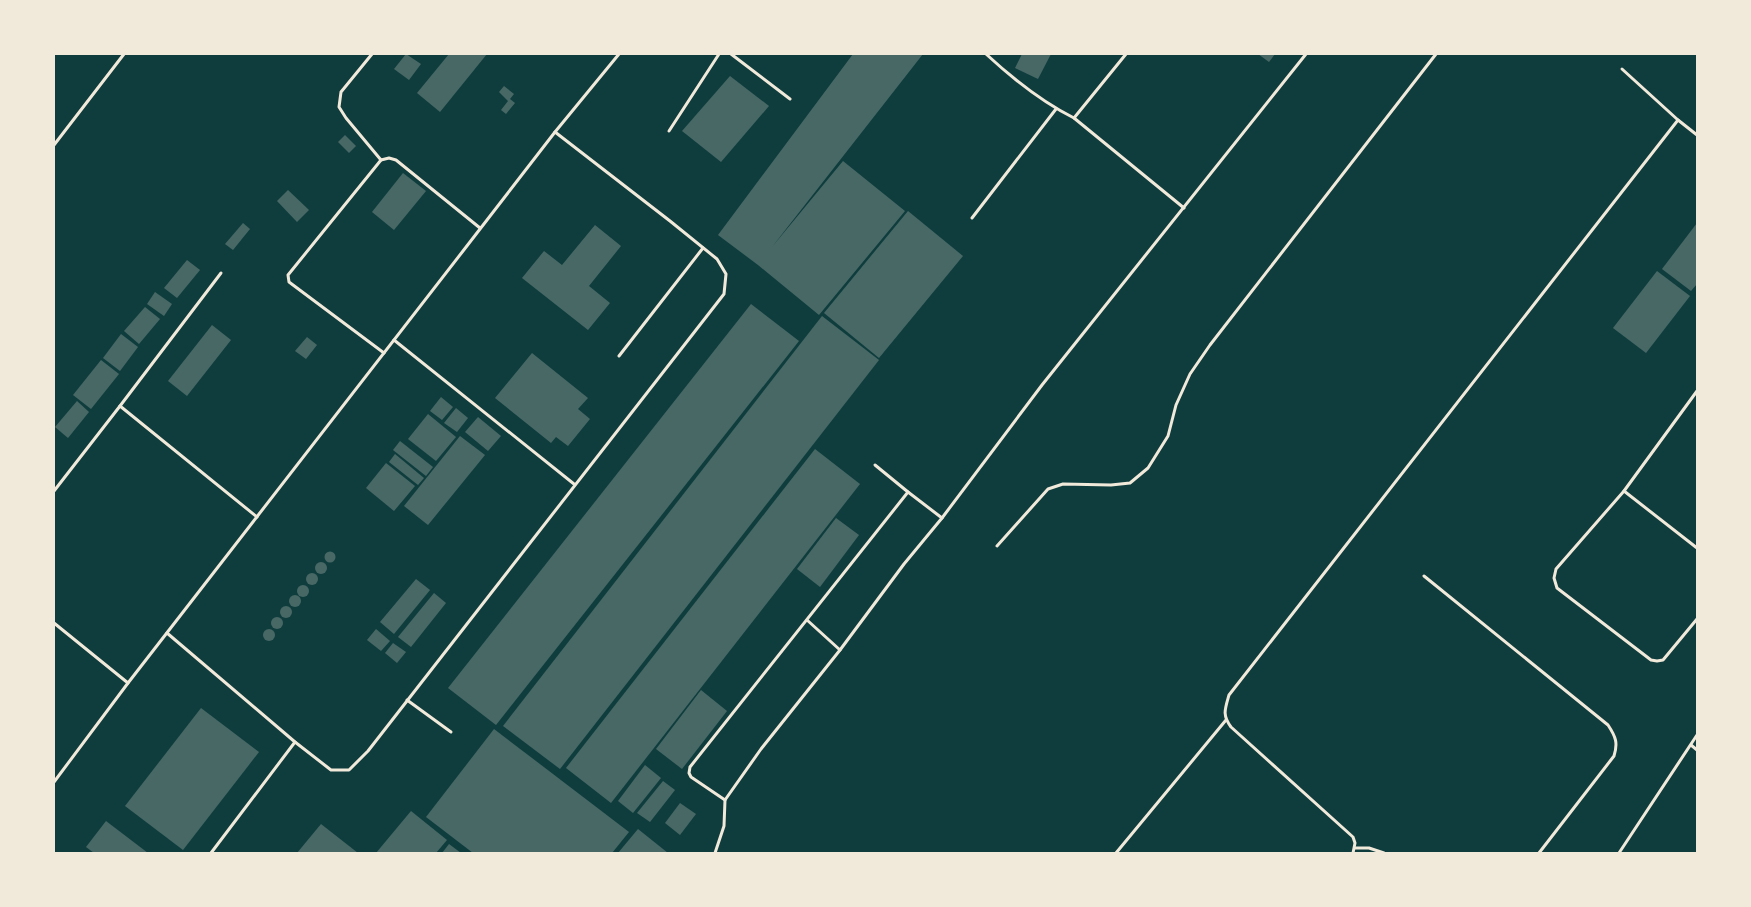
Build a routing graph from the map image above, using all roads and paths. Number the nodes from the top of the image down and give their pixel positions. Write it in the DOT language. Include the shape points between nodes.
graph roads {
  1 [pos="124,54"];
  2 [pos="372,54"];
  3 [pos="619,54"];
  4 [pos="719,54"];
  5 [pos="731,54"];
  6 [pos="986,54"];
  7 [pos="1126,54"];
  8 [pos="1306,54"];
  9 [pos="1436,54"];
  10 [pos="1622,69"];
  11 [pos="790,99"];
  12 [pos="1056,109"];
  13 [pos="1074,118"];
  14 [pos="1678,120"];
  15 [pos="669,131"];
  16 [pos="555,132"];
  17 [pos="1697,135"];
  18 [pos="54,145"];
  19 [pos="381,160"];
  20 [pos="1184,208"];
  21 [pos="972,218"];
  22 [pos="481,228"];
  23 [pos="703,248"];
  24 [pos="221,273"];
  25 [pos="394,340"];
  26 [pos="384,353"];
  27 [pos="619,356"];
  28 [pos="1697,393"];
  29 [pos="120,406"];
  30 [pos="875,464"];
  31 [pos="574,484"];
  32 [pos="54,491"];
  33 [pos="1624,491"];
  34 [pos="908,492"];
  35 [pos="257,517"];
  36 [pos="942,518"];
  37 [pos="997,546"];
  38 [pos="1697,548"];
  39 [pos="1424,576"];
  40 [pos="1697,619"];
  41 [pos="807,620"];
  42 [pos="54,623"];
  43 [pos="167,633"];
  44 [pos="840,650"];
  45 [pos="128,682"];
  46 [pos="407,700"];
  47 [pos="1226,720"];
  48 [pos="451,732"];
  49 [pos="1697,735"];
  50 [pos="296,742"];
  51 [pos="1691,745"];
  52 [pos="1697,750"];
  53 [pos="54,782"];
  54 [pos="725,800"];
  55 [pos="1355,848"];
  56 [pos="211,853"];
  57 [pos="715,853"];
  58 [pos="1116,853"];
  59 [pos="1353,853"];
  60 [pos="1384,853"];
  61 [pos="1539,853"];
  62 [pos="1619,853"];
  1 -- 18 [label="lane"];
  2 -- 19 [label="lane" via="341,92 339,107"];
  3 -- 16 [label="lane"];
  4 -- 15 [label="lane"];
  5 -- 11 [label="lane"];
  6 -- 12 [label="lane"];
  7 -- 13 [label="lane"];
  8 -- 20 [label="lane"];
  9 -- 37 [label="lane" via="1210,345 1190,374 1176,405 1168,436 1148,468 1130,484 1063,484 1048,489"];
  10 -- 14 [label="lane"];
  12 -- 13 [label="lane"];
  12 -- 21 [label="lane"];
  13 -- 20 [label="lane"];
  14 -- 17 [label="lane"];
  14 -- 47 [label="lane" via="1233,688 1225,710"];
  16 -- 22 [label="lane"];
  16 -- 23 [label="lane"];
  19 -- 22 [label="lane" via="396,160"];
  19 -- 26 [label="lane" via="288,275 289,282"];
  20 -- 36 [label="lane" via="1042,385"];
  22 -- 25 [label="lane"];
  23 -- 27 [label="lane"];
  23 -- 31 [label="lane" via="717,260 726,274 724,294"];
  24 -- 29 [label="lane"];
  25 -- 26 [label="lane"];
  25 -- 31 [label="lane"];
  26 -- 35 [label="lane"];
  28 -- 33 [label="lane"];
  29 -- 32 [label="lane"];
  29 -- 35 [label="lane"];
  30 -- 34 [label="lane"];
  31 -- 46 [label="lane"];
  33 -- 38 [label="lane"];
  33 -- 40 [label="lane" via="1556,569 1557,588 1651,660 1663,660"];
  34 -- 36 [label="lane"];
  34 -- 41 [label="lane"];
  35 -- 43 [label="lane"];
  36 -- 44 [label="lane"];
  39 -- 61 [label="lane" via="1608,725 1616,736 1614,756"];
  41 -- 44 [label="lane"];
  41 -- 54 [label="lane" via="690,767 691,777"];
  42 -- 45 [label="lane"];
  43 -- 45 [label="lane"];
  43 -- 50 [label="lane"];
  44 -- 54 [label="lane"];
  45 -- 53 [label="lane"];
  46 -- 48 [label="lane"];
  46 -- 50 [label="lane" via="349,770 331,770"];
  47 -- 55 [label="lane" via="1353,837"];
  47 -- 58 [label="lane"];
  49 -- 51 [label="lane"];
  50 -- 56 [label="lane"];
  51 -- 52 [label="lane"];
  51 -- 62 [label="lane"];
  54 -- 57 [label="lane" via="724,826"];
  55 -- 59 [label="lane"];
  55 -- 60 [label="lane"];
}
